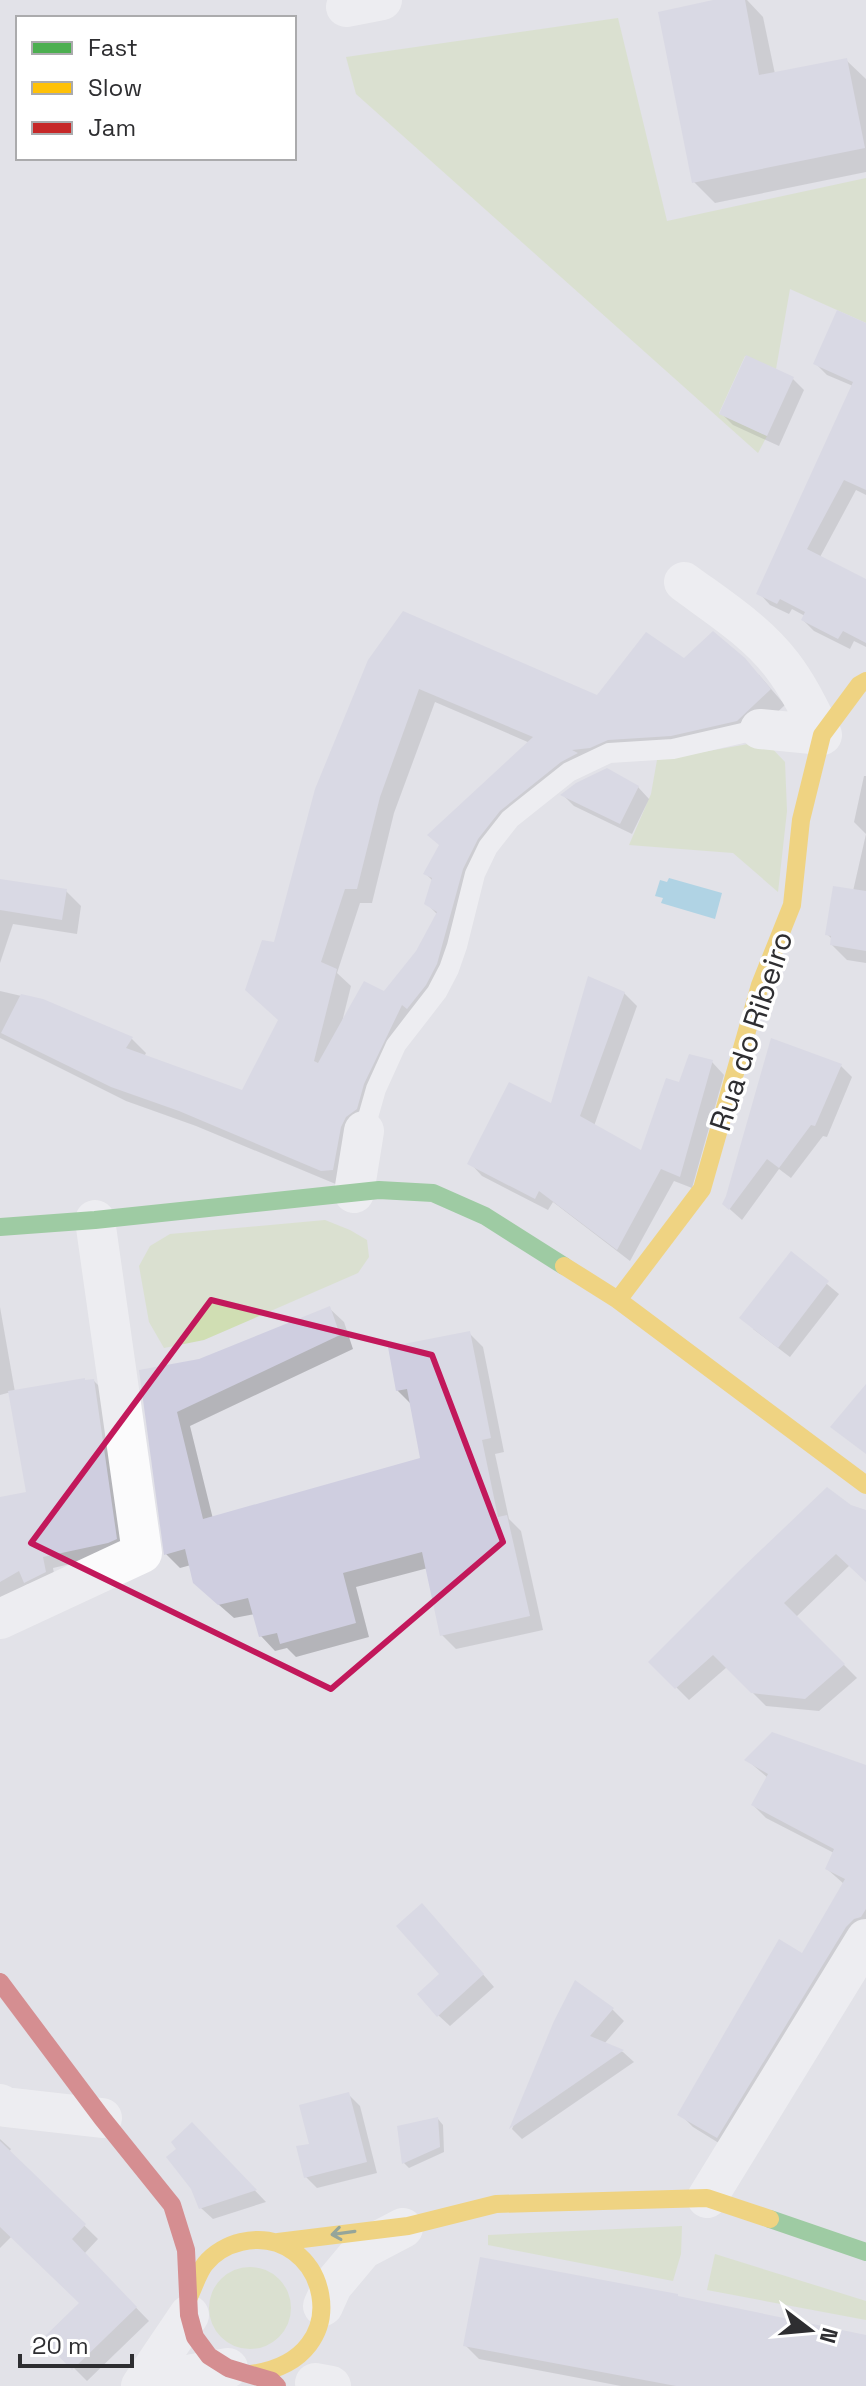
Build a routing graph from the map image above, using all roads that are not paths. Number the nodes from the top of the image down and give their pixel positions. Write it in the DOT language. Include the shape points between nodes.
graph roads {
  1 [pos="684,582"];
  2 [pos="866,681"];
  3 [pos="760,729"];
  4 [pos="822,735"];
  5 [pos="364,1131"];
  6 [pos="354,1193"];
  7 [pos="95,1220"];
  8 [pos="0,1227"];
  9 [pos="618,1300"];
  10 [pos="866,1485"];
  11 [pos="0,1619"];
  12 [pos="866,1939"];
  13 [pos="0,1982"];
  14 [pos="0,2104"];
  15 [pos="102,2118"];
  16 [pos="707,2198"];
  17 [pos="172,2205"];
  18 [pos="198,2219"];
  19 [pos="408,2226"];
  20 [pos="223,2229"];
  21 [pos="258,2239"];
  22 [pos="278,2242"];
  23 [pos="866,2252"];
  24 [pos="189,2306"];
  25 [pos="323,2306"];
  26 [pos="240,2371"];
  27 [pos="310,2377"];
  28 [pos="141,2386"];
  29 [pos="165,2386"];
  1 -- 4 [label="street" via="749,630 782,664"];
  2 -- 4 [label="street, Rua do Ribeiro"];
  3 -- 4 [label="street"];
  3 -- 5 [label="lane" via="673,749 609,753 569,772 510,819 475,874 449,969 396,1045"];
  4 -- 9 [label="street, Rua do Ribeiro" via="801,820 792,905 760,985 702,1189"];
  5 -- 6 [label="street"];
  6 -- 7 [label="street"];
  6 -- 9 [label="street" via="433,1193 485,1216"];
  7 -- 8 [label="street"];
  7 -- 11 [label="street" via="142,1553"];
  9 -- 10 [label="street"];
  12 -- 16 [label="street"];
  13 -- 15 [label="street"];
  14 -- 15 [label="street"];
  15 -- 17 [label="street"];
  16 -- 19 [label="street" via="496,2204"];
  16 -- 23 [label="street"];
  17 -- 18 [label="street"];
  17 -- 24 [label="street" via="186,2250"];
  19 -- 22 [label="street, one-way"];
  19 -- 25 [label="street" via="363,2249 332,2286"];
  20 -- 21 [label="street"];
  21 -- 22 [label="street"];
  21 -- 24 [label="street" via="238,2241 205,2261 194,2278"];
  22 -- 25 [label="street" via="310,2267"];
  24 -- 26 [label="street" via="195,2337 209,2356"];
  24 -- 28 [label="street"];
  25 -- 27 [label="street"];
  26 -- 27 [label="street" via="272,2381"];
  26 -- 27 [label="street" via="274,2371 294,2361"];
  26 -- 29 [label="street" via="193,2374"];
}
